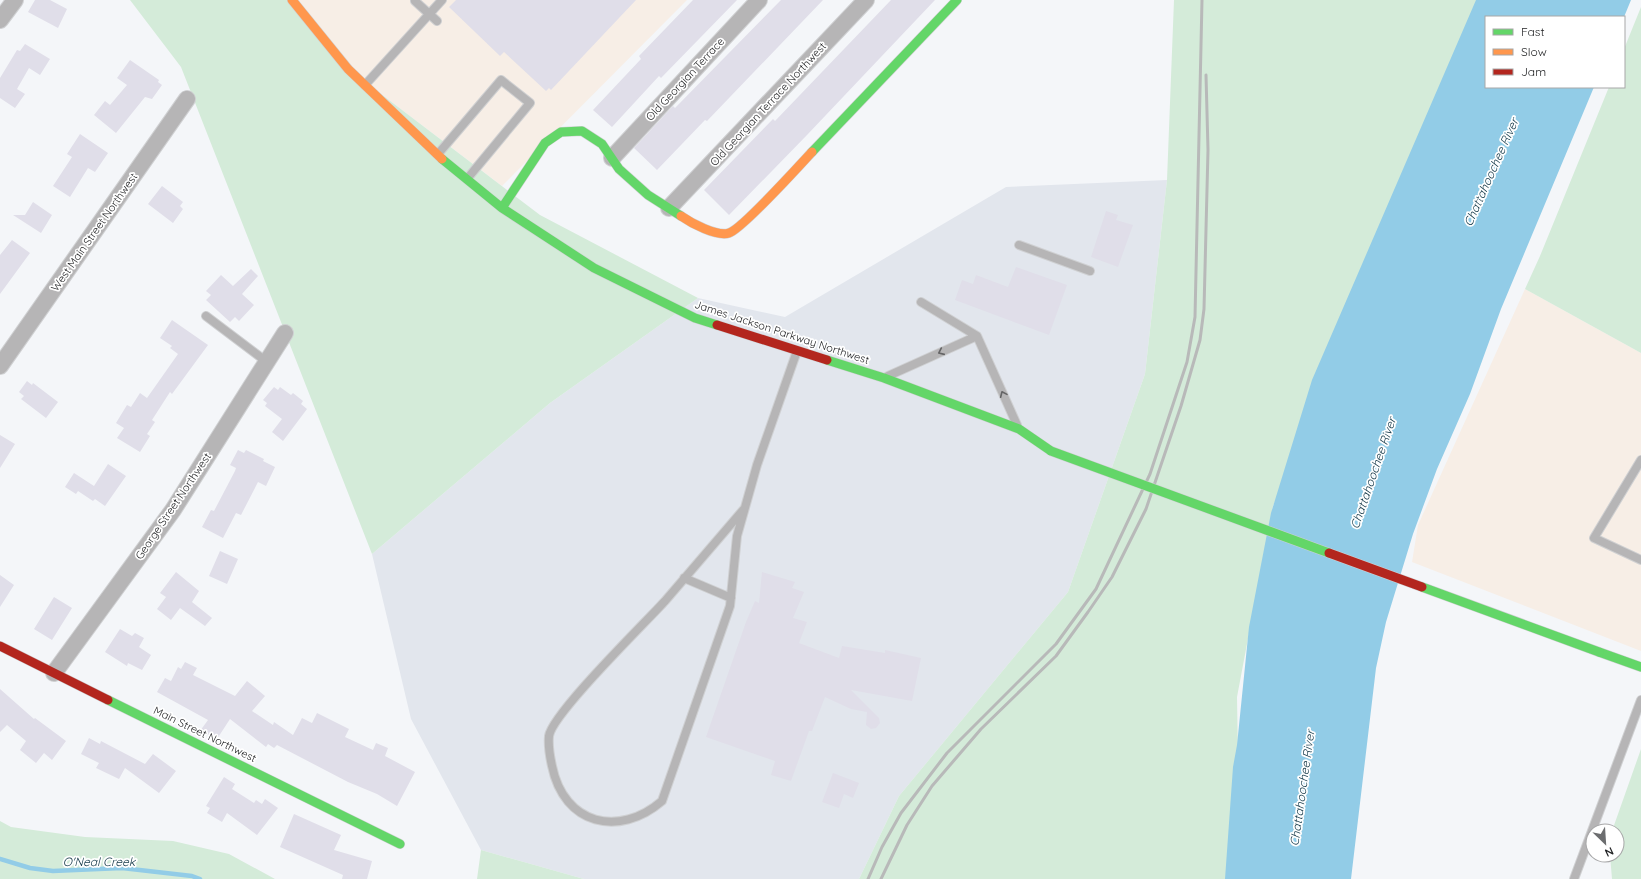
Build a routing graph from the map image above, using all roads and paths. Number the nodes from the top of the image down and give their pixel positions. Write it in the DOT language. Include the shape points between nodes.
graph roads {
  1 [pos="15,0"];
  2 [pos="292,0"];
  3 [pos="442,0"];
  4 [pos="759,0"];
  5 [pos="866,0"];
  6 [pos="957,0"];
  7 [pos="415,1"];
  8 [pos="429,14"];
  9 [pos="0,20"];
  10 [pos="437,21"];
  11 [pos="364,86"];
  12 [pos="187,99"];
  13 [pos="437,155"];
  14 [pos="612,158"];
  15 [pos="466,180"];
  16 [pos="502,208"];
  17 [pos="669,208"];
  18 [pos="1019,246"];
  19 [pos="1090,271"];
  20 [pos="921,302"];
  21 [pos="206,316"];
  22 [pos="286,333"];
  23 [pos="977,336"];
  24 [pos="798,350"];
  25 [pos="267,362"];
  26 [pos="0,366"];
  27 [pos="884,378"];
  28 [pos="1019,430"];
  29 [pos="1641,460"];
  30 [pos="744,509"];
  31 [pos="1641,560"];
  32 [pos="684,578"];
  33 [pos="731,598"];
  34 [pos="0,646"];
  35 [pos="1641,667"];
  36 [pos="54,673"];
  37 [pos="1641,700"];
  38 [pos="400,844"];
  39 [pos="1574,879"];
  1 -- 9 [label="street"];
  2 -- 11 [label="main road, James Jackson Parkway Northwest"];
  3 -- 8 [label="lane"];
  4 -- 14 [label="street, Old Georgian Terrace"];
  5 -- 17 [label="street, Old Georgian Terrace Northwest"];
  6 -- 17 [label="main road" via="804,162 730,233 721,234 691,223"];
  7 -- 8 [label="lane"];
  8 -- 10 [label="lane"];
  8 -- 11 [label="lane"];
  11 -- 13 [label="main road, James Jackson Parkway Northwest"];
  12 -- 26 [label="street, West Main Street Northwest"];
  13 -- 15 [label="main road, James Jackson Parkway Northwest"];
  13 -- 15 [label="lane" via="501,80 530,103"];
  14 -- 16 [label="main road" via="602,144 582,130 561,132 545,143"];
  14 -- 17 [label="main road" via="619,169 648,195"];
  15 -- 16 [label="main road, James Jackson Parkway Northwest"];
  16 -- 24 [label="main road, James Jackson Parkway Northwest" via="594,268 695,318"];
  18 -- 19 [label="lane"];
  20 -- 23 [label="lane"];
  21 -- 25 [label="lane"];
  22 -- 25 [label="street, George Street Northwest"];
  23 -- 27 [label="lane, one-way"];
  28 -- 23 [label="lane, one-way"];
  24 -- 27 [label="main road, James Jackson Parkway Northwest"];
  24 -- 30 [label="lane"];
  25 -- 36 [label="street, George Street Northwest" via="174,510"];
  27 -- 28 [label="main road, James Jackson Parkway Northwest"];
  28 -- 35 [label="main road, James Jackson Parkway Northwest, bridge" via="1051,451"];
  29 -- 31 [label="lane" via="1594,538"];
  30 -- 32 [label="lane"];
  30 -- 33 [label="lane" via="737,536"];
  32 -- 33 [label="lane"];
  32 -- 33 [label="lane" via="572,701 551,729 550,755 558,784 569,803 593,820 614,821 638,817 650,812 662,801"];
  34 -- 36 [label="main road, Main Street Northwest"];
  36 -- 38 [label="main road, Main Street Northwest"];
  37 -- 39 [label="lane"];
}
